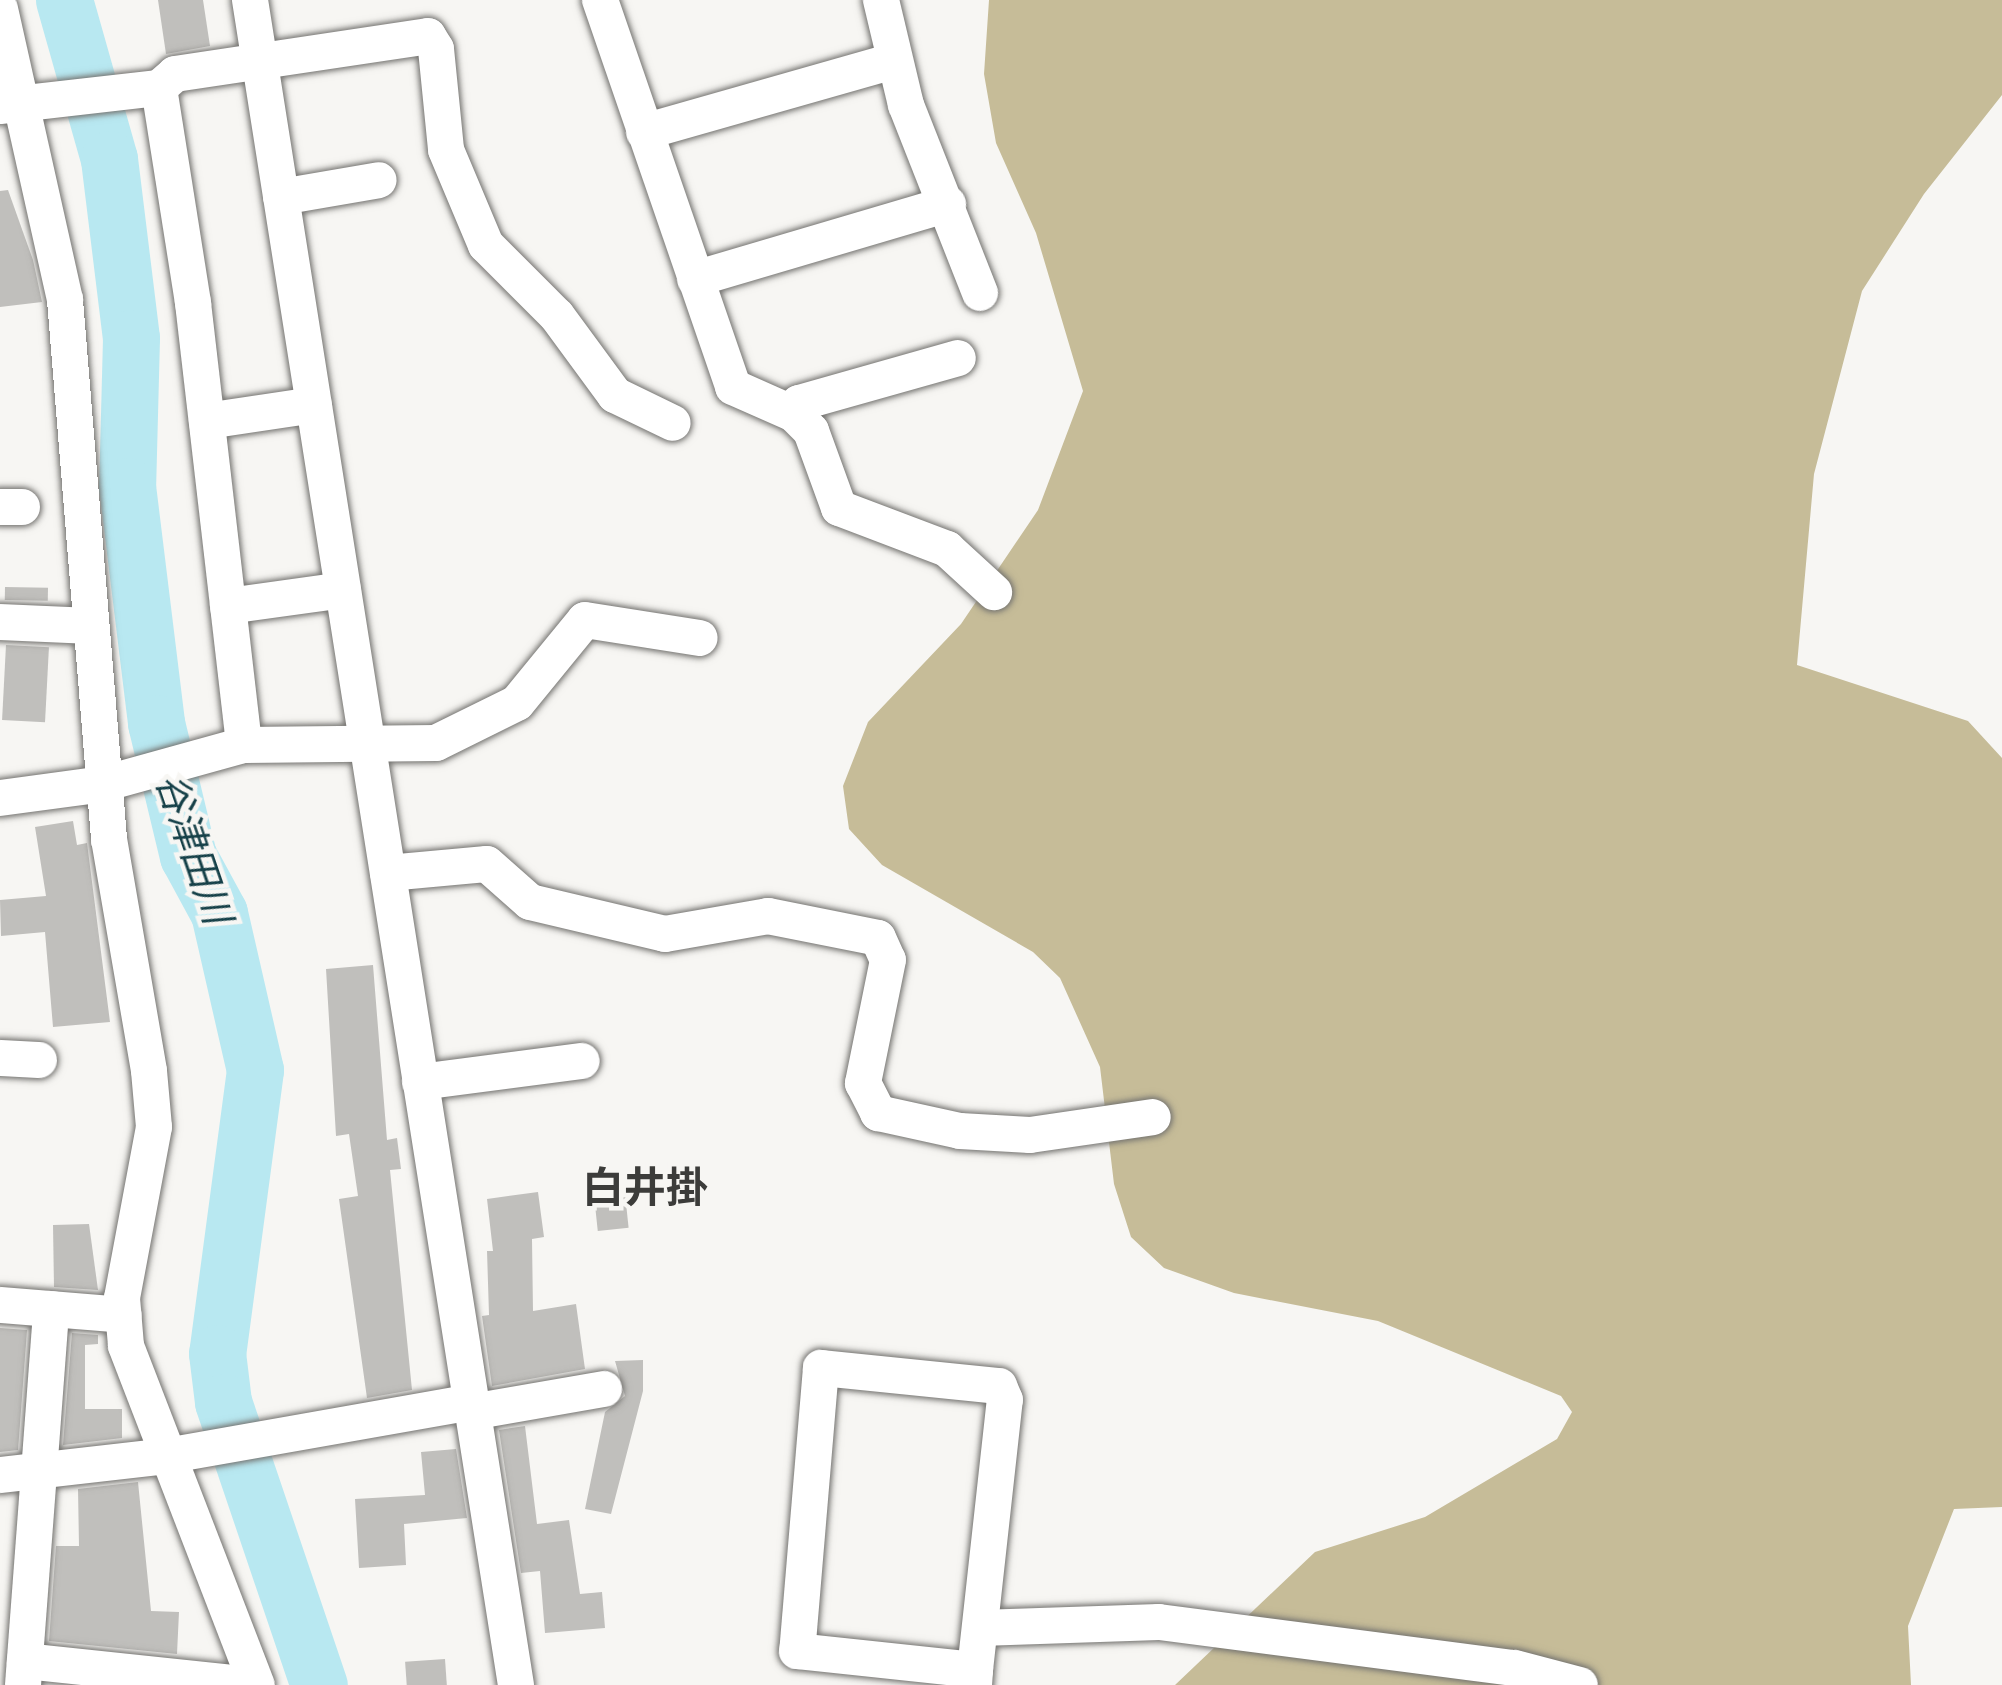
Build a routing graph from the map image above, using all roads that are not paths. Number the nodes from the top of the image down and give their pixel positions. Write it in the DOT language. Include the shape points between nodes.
graph roads {
  1 [pos="250,0"];
  2 [pos="600,0"];
  3 [pos="880,0"];
  4 [pos="0,9"];
  5 [pos="894,61"];
  6 [pos="260,63"];
  7 [pos="147,89"];
  8 [pos="26,103"];
  9 [pos="644,132"];
  10 [pos="380,180"];
  11 [pos="281,196"];
  12 [pos="948,204"];
  13 [pos="695,279"];
  14 [pos="980,293"];
  15 [pos="958,358"];
  16 [pos="314,406"];
  17 [pos="794,414"];
  18 [pos="207,421"];
  19 [pos="674,423"];
  20 [pos="343,590"];
  21 [pos="994,592"];
  22 [pos="228,606"];
  23 [pos="0,622"];
  24 [pos="91,626"];
  25 [pos="700,638"];
  26 [pos="232,749"];
  27 [pos="368,749"];
  28 [pos="119,779"];
  29 [pos="0,798"];
  30 [pos="388,874"];
  31 [pos="0,1058"];
  32 [pos="39,1060"];
  33 [pos="582,1061"];
  34 [pos="420,1082"];
  35 [pos="1153,1118"];
  36 [pos="0,1305"];
  37 [pos="51,1309"];
  38 [pos="124,1315"];
  39 [pos="604,1389"];
  40 [pos="471,1407"];
  41 [pos="166,1456"];
  42 [pos="39,1470"];
  43 [pos="0,1475"];
  44 [pos="980,1628"];
  45 [pos="24,1673"];
  46 [pos="975,1678"];
  47 [pos="256,1685"];
  48 [pos="516,1685"];
  49 [pos="1580,1685"];
  1 -- 6 [label="street"];
  2 -- 9 [label="street"];
  3 -- 5 [label="street"];
  4 -- 8 [label="street"];
  5 -- 9 [label="street"];
  5 -- 12 [label="street"];
  6 -- 7 [label="street" via="175,74"];
  6 -- 11 [label="street"];
  6 -- 19 [label="street" via="428,35 446,150 486,245 557,316 615,395"];
  7 -- 8 [label="street"];
  7 -- 18 [label="street"];
  8 -- 24 [label="street" via="65,299"];
  9 -- 13 [label="street"];
  10 -- 11 [label="street"];
  11 -- 16 [label="street"];
  12 -- 13 [label="street"];
  12 -- 14 [label="street"];
  13 -- 17 [label="street" via="739,395"];
  15 -- 17 [label="street" via="799,404"];
  16 -- 18 [label="street"];
  16 -- 20 [label="street"];
  17 -- 21 [label="street" via="811,430 839,508 947,549"];
  18 -- 22 [label="street"];
  20 -- 22 [label="street"];
  20 -- 27 [label="street"];
  22 -- 26 [label="street"];
  23 -- 24 [label="street"];
  24 -- 28 [label="street"];
  25 -- 27 [label="street" via="585,620 566,634 545,676 471,731"];
  26 -- 27 [label="street"];
  26 -- 28 [label="street"];
  27 -- 30 [label="street"];
  28 -- 29 [label="street"];
  28 -- 38 [label="street" via="154,1127"];
  30 -- 34 [label="street"];
  30 -- 35 [label="street" via="487,865 530,902 665,934 768,916 878,938 888,960 863,1083 878,1113 1030,1136"];
  31 -- 32 [label="street"];
  33 -- 34 [label="street"];
  34 -- 40 [label="street"];
  36 -- 37 [label="street"];
  37 -- 38 [label="street"];
  37 -- 42 [label="street"];
  38 -- 41 [label="street" via="126,1346"];
  39 -- 40 [label="street"];
  40 -- 41 [label="street"];
  40 -- 48 [label="street"];
  41 -- 42 [label="street"];
  41 -- 47 [label="street"];
  42 -- 43 [label="street"];
  42 -- 45 [label="street"];
  44 -- 46 [label="street"];
  44 -- 46 [label="street" via="1005,1400 999,1386 821,1369 797,1652"];
  44 -- 49 [label="street" via="1159,1622 1515,1668"];
  45 -- 47 [label="street"];
}
